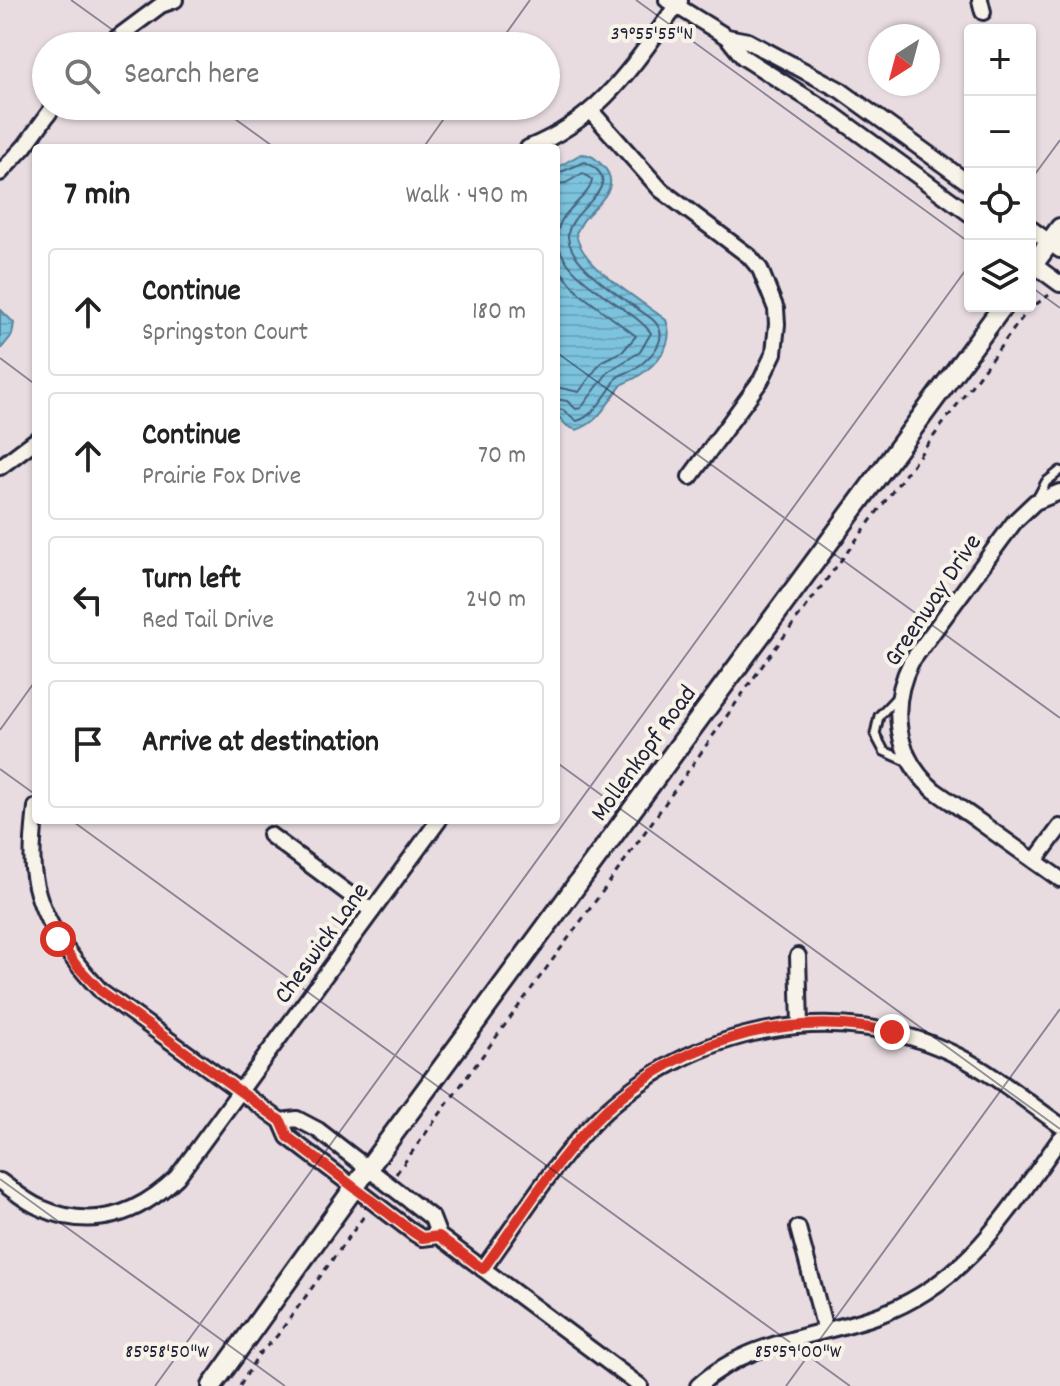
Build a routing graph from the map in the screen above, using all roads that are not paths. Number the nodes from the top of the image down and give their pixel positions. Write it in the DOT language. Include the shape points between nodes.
graph roads {
  1 [pos="175,0"];
  2 [pos="674,2"];
  3 [pos="125,32"];
  4 [pos="727,37"];
  5 [pos="591,111"];
  6 [pos="44,120"];
  7 [pos="537,144"];
  8 [pos="0,173"];
  9 [pos="964,180"];
  10 [pos="964,210"];
  11 [pos="1036,231"];
  12 [pos="1057,240"];
  13 [pos="1036,260"];
  14 [pos="1036,268"];
  15 [pos="1060,284"];
  16 [pos="999,312"];
  17 [pos="32,443"];
  18 [pos="0,467"];
  19 [pos="1060,471"];
  20 [pos="690,477"];
  21 [pos="1060,492"];
  22 [pos="1035,502"];
  23 [pos="898,696"];
  24 [pos="913,765"];
  25 [pos="35,824"];
  26 [pos="436,824"];
  27 [pos="1060,827"];
  28 [pos="270,835"];
  29 [pos="1035,861"];
  30 [pos="1060,879"];
  31 [pos="372,911"];
  32 [pos="798,956"];
  33 [pos="800,1025"];
  34 [pos="240,1091"];
  35 [pos="281,1121"];
  36 [pos="1060,1125"];
  37 [pos="1060,1139"];
  38 [pos="369,1167"];
  39 [pos="0,1181"];
  40 [pos="355,1188"];
  41 [pos="798,1228"];
  42 [pos="439,1236"];
  43 [pos="483,1269"];
  44 [pos="825,1329"];
  45 [pos="212,1386"];
  46 [pos="640,1386"];
  47 [pos="698,1386"];
  1 -- 3 [label="street"];
  2 -- 4 [label="street"];
  2 -- 5 [label="street" via="614,90"];
  4 -- 9 [label="street" via="748,41 840,90"];
  4 -- 10 [label="street" via="743,57"];
  5 -- 7 [label="street"];
  5 -- 20 [label="street" via="661,190 749,256 776,309 776,338 766,373"];
  6 -- 8 [label="street"];
  11 -- 12 [label="street"];
  12 -- 13 [label="street"];
  14 -- 15 [label="street"];
  16 -- 38 [label="street, Mollenkopf Road"];
  17 -- 18 [label="street"];
  19 -- 22 [label="lane"];
  21 -- 22 [label="street, Greenway Drive"];
  22 -- 23 [label="street, Greenway Drive" via="1015,521 916,656"];
  23 -- 24 [label="street, Greenway Drive" via="900,734"];
  23 -- 24 [label="lane" via="879,716 875,734 884,751"];
  24 -- 29 [label="street, Greenway Drive" via="934,789"];
  25 -- 34 [label="street" via="37,890 76,965 101,991"];
  26 -- 31 [label="street, Cheswick Lane"];
  27 -- 29 [label="street"];
  28 -- 31 [label="street"];
  29 -- 30 [label="street, Greenway Drive"];
  31 -- 34 [label="street, Cheswick Lane"];
  32 -- 33 [label="street"];
  33 -- 36 [label="street" via="869,1027 929,1043 979,1068"];
  33 -- 43 [label="street" via="760,1030 694,1051 633,1086 579,1138"];
  34 -- 35 [label="street"];
  34 -- 39 [label="street, Cheswick Lane" via="177,1177 131,1210 98,1218 68,1216 41,1208"];
  35 -- 38 [label="street" via="297,1119"];
  35 -- 40 [label="street" via="288,1137"];
  37 -- 44 [label="street" via="986,1242 963,1265 901,1306"];
  38 -- 40 [label="street, Mollenkopf Road"];
  38 -- 42 [label="street" via="432,1218"];
  40 -- 42 [label="street" via="422,1238"];
  40 -- 45 [label="street, Mollenkopf Road"];
  41 -- 44 [label="street"];
  42 -- 43 [label="street"];
  43 -- 46 [label="street"];
  44 -- 47 [label="street" via="754,1351"];
}
